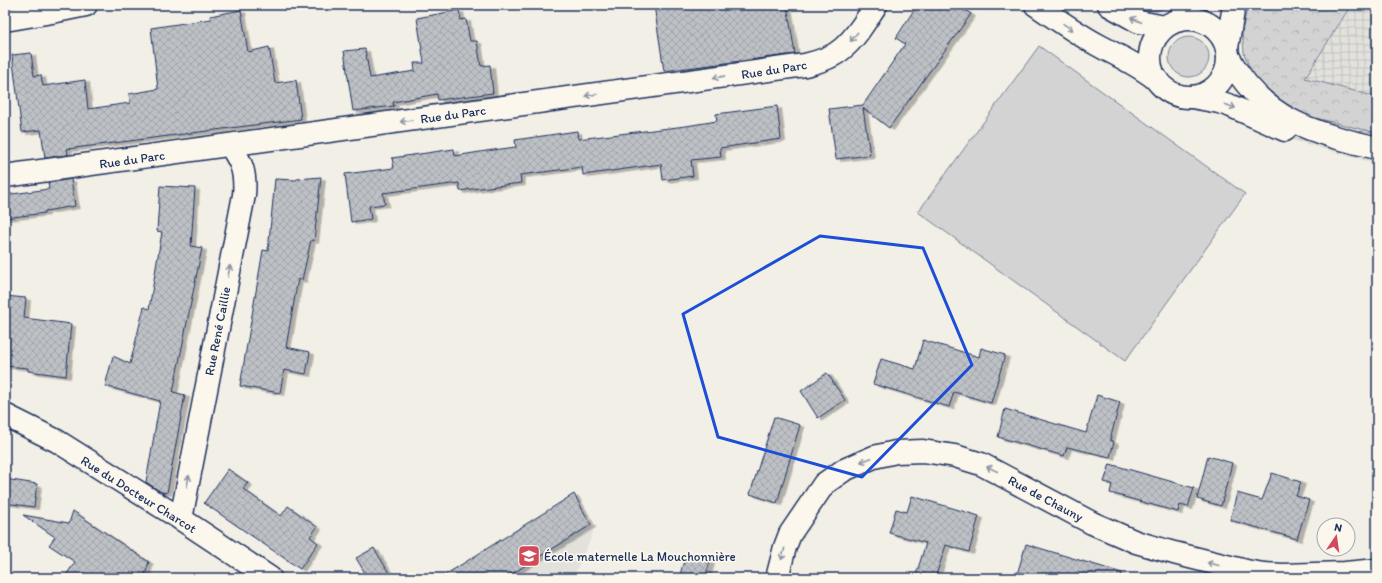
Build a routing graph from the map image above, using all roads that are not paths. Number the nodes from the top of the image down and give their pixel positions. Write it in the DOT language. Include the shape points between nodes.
graph roads {
  1 [pos="86,5"];
  2 [pos="876,5"];
  3 [pos="1036,5"];
  4 [pos="1109,5"];
  5 [pos="1234,5"];
  6 [pos="1179,17"];
  7 [pos="5,20"];
  8 [pos="1227,52"];
  9 [pos="1156,80"];
  10 [pos="1192,97"];
  11 [pos="1328,136"];
  12 [pos="230,145"];
  13 [pos="1377,148"];
  14 [pos="5,176"];
  15 [pos="5,415"];
  16 [pos="181,519"];
  17 [pos="1377,570"];
  18 [pos="1245,575"];
  19 [pos="270,578"];
  20 [pos="777,578"];
  1 -- 7 [label="main road"];
  2 -- 12 [label="main road, Rue du Parc, one-way" via="842,50 805,65"];
  3 -- 9 [label="main road, one-way" via="1102,48 1138,65"];
  6 -- 4 [label="main road, one-way" via="1139,22"];
  5 -- 8 [label="main road"];
  6 -- 8 [label="main road" via="1209,24 1222,37"];
  6 -- 9 [label="main road" via="1156,36 1151,48 1150,61"];
  8 -- 10 [label="main road" via="1227,68 1218,84 1209,91"];
  8 -- 11 [label="main road" via="1243,82 1261,101 1286,118"];
  9 -- 10 [label="main road" via="1175,94"];
  10 -- 11 [label="main road, one-way" via="1231,106 1285,130"];
  11 -- 13 [label="main road"];
  12 -- 14 [label="main road, Rue du Parc"];
  16 -- 12 [label="main road, Rue René Caillie, one-way" via="244,195 243,170"];
  15 -- 16 [label="main road, Rue du Docteur Charcot" via="57,441"];
  16 -- 19 [label="main road, Rue du Docteur Charcot"];
  17 -- 18 [label="main road, Rue de Chauny"];
  18 -- 20 [label="main road, Rue de Chauny, one-way" via="1136,542 1072,513 981,464 955,456 923,451 896,452 870,459 844,470 824,484 790,534"];
}
